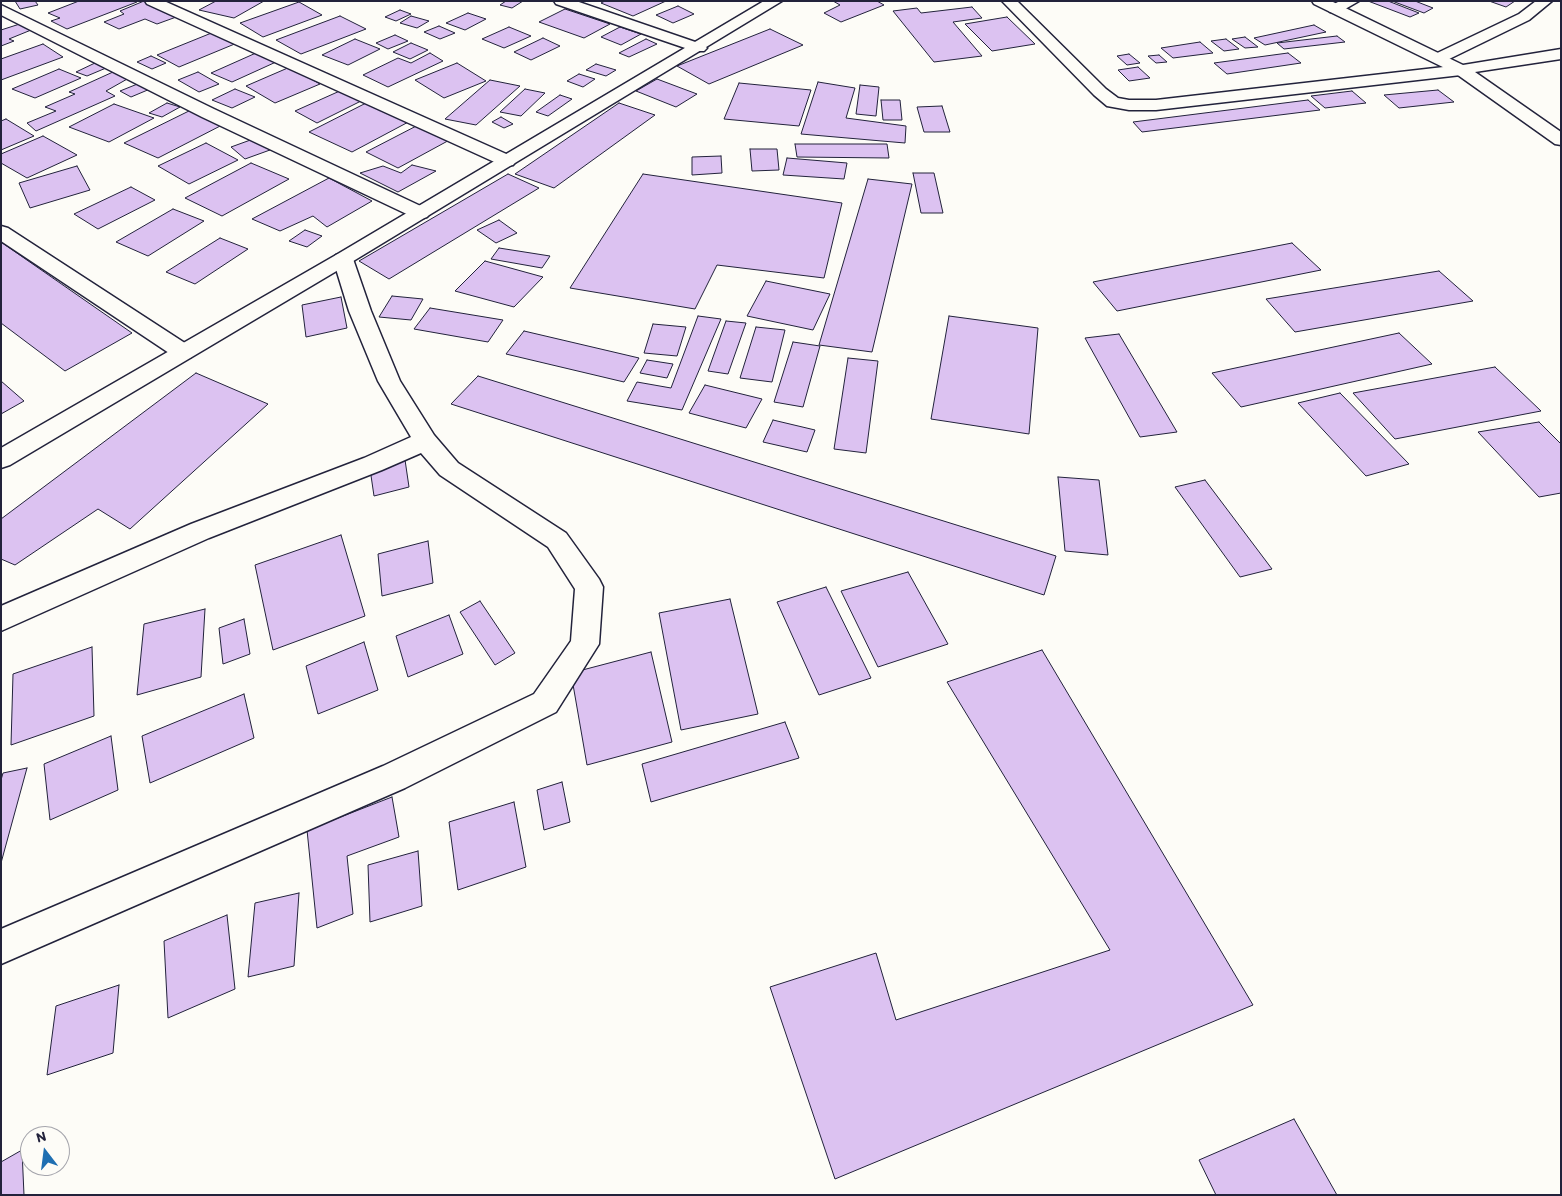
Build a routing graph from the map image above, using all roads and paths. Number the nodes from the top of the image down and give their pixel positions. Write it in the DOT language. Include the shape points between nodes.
graph roads {
  1 [pos="152,1"];
  2 [pos="561,1"];
  3 [pos="775,1"];
  4 [pos="1008,1"];
  5 [pos="1319,1"];
  6 [pos="1352,1"];
  7 [pos="1546,1"];
  8 [pos="1561,6"];
  9 [pos="1,9"];
  10 [pos="1335,9"];
  11 [pos="699,48"];
  12 [pos="1561,54"];
  13 [pos="1439,58"];
  14 [pos="1461,70"];
  15 [pos="1561,140"];
  16 [pos="507,161"];
  17 [pos="420,213"];
  18 [pos="1,232"];
  19 [pos="344,259"];
  20 [pos="183,352"];
  21 [pos="425,441"];
  22 [pos="1,459"];
  23 [pos="1,619"];
  24 [pos="1,947"];
  1 -- 16 [label="street"];
  2 -- 11 [label="street"];
  3 -- 11 [label="street"];
  4 -- 14 [label="street" via="1100,92 1113,102 1129,105 1156,105"];
  5 -- 10 [label="street"];
  6 -- 10 [label="street"];
  7 -- 8 [label="street"];
  7 -- 13 [label="street" via="1524,17"];
  9 -- 17 [label="street" via="208,113"];
  10 -- 13 [label="street"];
  11 -- 16 [label="street"];
  12 -- 14 [label="street"];
  13 -- 14 [label="street"];
  14 -- 15 [label="street"];
  16 -- 17 [label="street"];
  17 -- 19 [label="street"];
  18 -- 20 [label="street"];
  19 -- 20 [label="street"];
  19 -- 21 [label="street" via="360,311 389,380"];
  20 -- 22 [label="street"];
  21 -- 23 [label="street" via="200,531"];
  21 -- 24 [label="street" via="449,469 557,540 589,587 585,644 545,703 394,777"];
}
